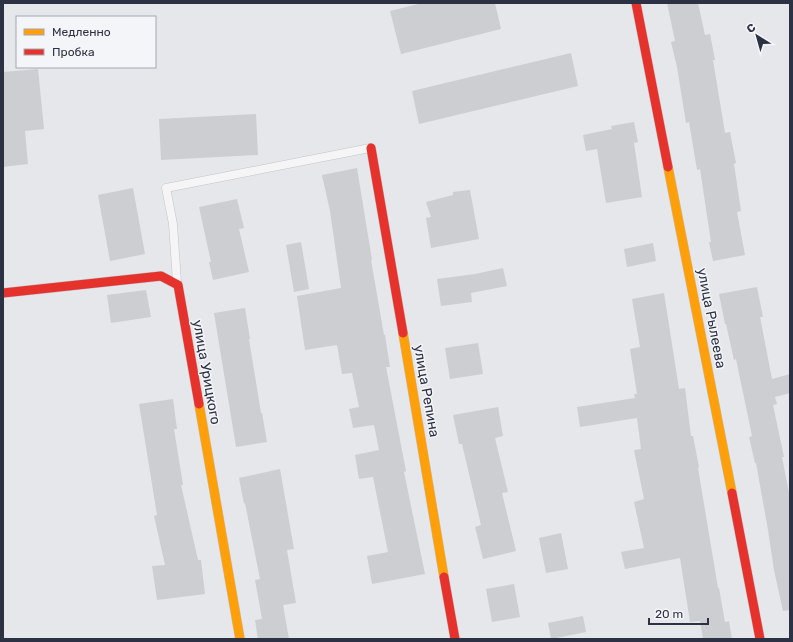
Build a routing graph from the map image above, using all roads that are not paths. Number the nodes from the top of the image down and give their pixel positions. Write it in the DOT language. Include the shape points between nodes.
graph roads {
  1 [pos="636,3"];
  2 [pos="371,148"];
  3 [pos="178,285"];
  4 [pos="3,293"];
  5 [pos="240,639"];
  6 [pos="455,639"];
  7 [pos="760,639"];
  1 -- 7 [label="street, улица Рылеева"];
  2 -- 3 [label="lane" via="166,188 173,224"];
  2 -- 6 [label="street, улица Репина"];
  3 -- 4 [label="street" via="161,276"];
  3 -- 5 [label="street, улица Урицкого"];
}
